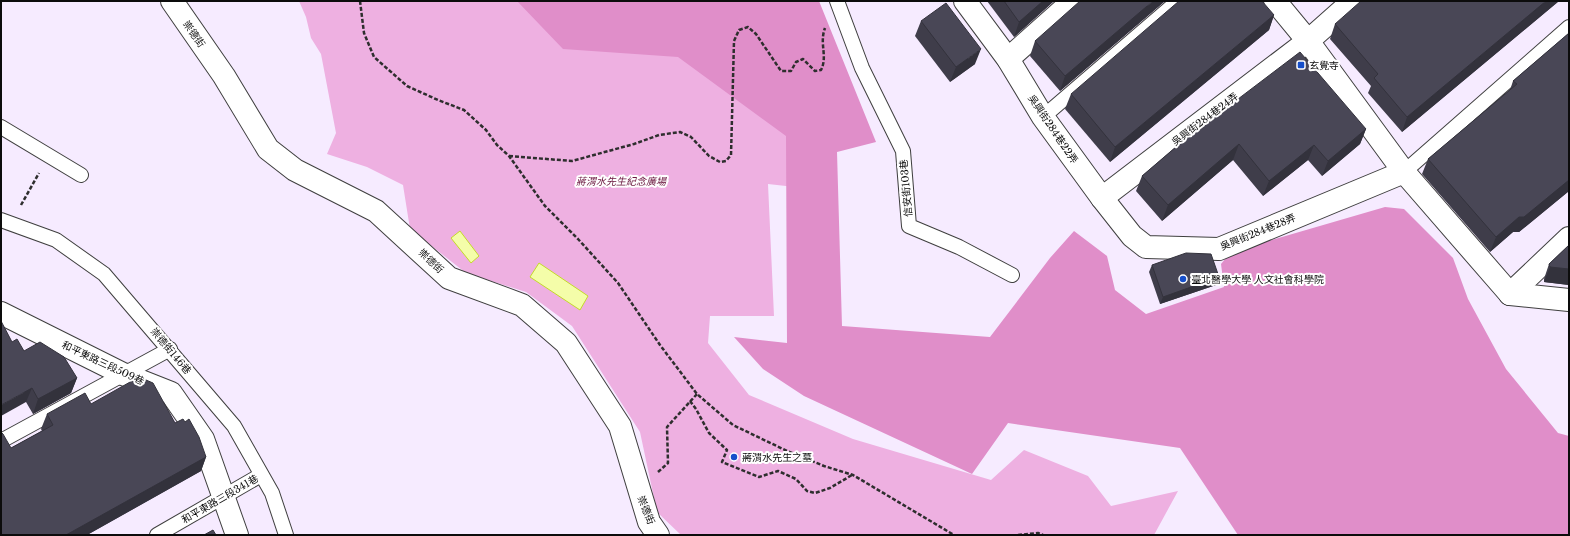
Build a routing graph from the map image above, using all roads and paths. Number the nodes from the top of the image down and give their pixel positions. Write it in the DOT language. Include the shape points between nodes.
graph roads {
  1 [pos="172,1"];
  2 [pos="360,1"];
  3 [pos="965,1"];
  4 [pos="1073,1"];
  5 [pos="1178,1"];
  6 [pos="1275,1"];
  7 [pos="1353,1"];
  8 [pos="837,2"];
  9 [pos="1569,27"];
  10 [pos="1308,41"];
  11 [pos="1008,59"];
  12 [pos="1043,117"];
  13 [pos="1,127"];
  14 [pos="48,155"];
  15 [pos="509,156"];
  16 [pos="1404,172"];
  17 [pos="80,175"];
  18 [pos="1102,198"];
  19 [pos="6,222"];
  20 [pos="1569,238"];
  21 [pos="1012,275"];
  22 [pos="1510,294"];
  23 [pos="1569,300"];
  24 [pos="1,313"];
  25 [pos="170,349"];
  26 [pos="123,374"];
  27 [pos="697,394"];
  28 [pos="690,401"];
  29 [pos="1,441"];
  30 [pos="262,475"];
  31 [pos="853,475"];
  32 [pos="637,479"];
  33 [pos="224,497"];
  34 [pos="157,535"];
  35 [pos="237,535"];
  36 [pos="286,535"];
  37 [pos="658,535"];
  38 [pos="954,535"];
  39 [pos="1018,535"];
  40 [pos="1043,535"];
  1 -- 32 [label="street, 崇德街" via="224,76 268,149 295,170 376,211 449,278 522,305 566,343 620,426"];
  2 -- 15 [label="path" via="364,33 374,57 407,86 464,110"];
  3 -- 11 [label="street, 吳興街284巷22弄"];
  4 -- 11 [label="street"];
  5 -- 12 [label="lane"];
  6 -- 10 [label="street"];
  7 -- 10 [label="street, 吳興街284巷24弄"];
  8 -- 15 [label="path" via="822,37 825,63 821,70 815,71 803,59 796,62 791,71 781,71 756,34 748,27 740,30 734,41 731,155 726,162 709,156 692,137 680,132 659,135 572,162"];
  8 -- 21 [label="lane, 信安街103巷" via="862,68 903,151 909,226 958,247"];
  9 -- 16 [label="lane, 吳興街284巷28弄"];
  10 -- 16 [label="street"];
  10 -- 18 [label="street, 吳興街284巷24弄"];
  11 -- 12 [label="street, 吳興街284巷22弄"];
  12 -- 18 [label="street, 吳興街284巷22弄"];
  13 -- 14 [label="lane"];
  14 -- 17 [label="lane"];
  14 -- 19 [label="path"];
  15 -- 27 [label="path" via="545,206 618,283"];
  16 -- 18 [label="street, 吳興街284巷28弄" via="1219,249 1146,247 1132,236"];
  16 -- 22 [label="street"];
  19 -- 25 [label="lane, 崇德街146巷" via="56,240 104,274"];
  20 -- 22 [label="street"];
  22 -- 23 [label="street"];
  24 -- 26 [label="street, 和平東路三段509巷"];
  25 -- 26 [label="lane"];
  25 -- 30 [label="lane, 崇德街146巷" via="234,426"];
  26 -- 29 [label="lane"];
  26 -- 33 [label="street, 和平東路三段509巷" via="171,393 204,438"];
  27 -- 28 [label="path"];
  27 -- 31 [label="path" via="733,425 785,450"];
  28 -- 31 [label="path" via="709,434 727,450 722,462 759,476 778,471 796,480 808,491 815,492 830,488"];
  28 -- 32 [label="path" via="667,427 668,463 659,471"];
  30 -- 33 [label="lane, 和平東路三段341巷"];
  30 -- 36 [label="lane, 崇德街146巷" via="272,493"];
  31 -- 38 [label="path"];
  32 -- 37 [label="street, 崇德街" via="649,522"];
  33 -- 34 [label="lane, 和平東路三段341巷"];
  33 -- 35 [label="street, 和平東路三段509巷"];
  39 -- 40 [label="path"];
}
